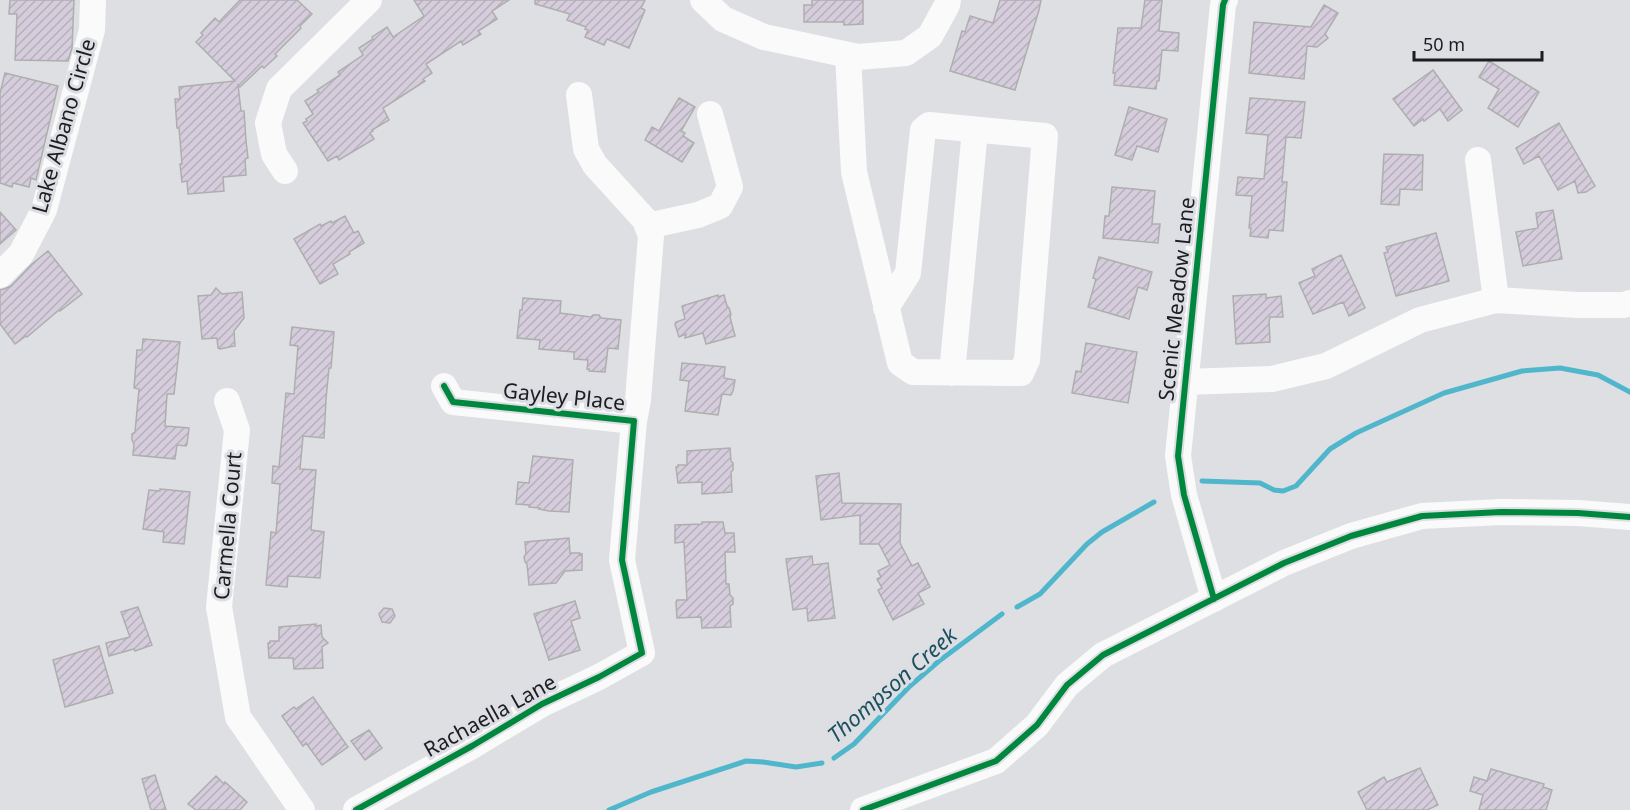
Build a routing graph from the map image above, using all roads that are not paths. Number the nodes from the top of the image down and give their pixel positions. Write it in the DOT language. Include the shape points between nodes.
graph roads {
  1 [pos="93,0"];
  2 [pos="369,0"];
  3 [pos="703,0"];
  4 [pos="948,0"];
  5 [pos="1225,0"];
  6 [pos="848,55"];
  7 [pos="579,95"];
  8 [pos="710,114"];
  9 [pos="975,130"];
  10 [pos="1478,160"];
  11 [pos="285,171"];
  12 [pos="647,226"];
  13 [pos="0,275"];
  14 [pos="1496,300"];
  15 [pos="1630,303"];
  16 [pos="886,308"];
  17 [pos="952,373"];
  18 [pos="1185,382"];
  19 [pos="444,386"];
  20 [pos="227,401"];
  21 [pos="634,421"];
  22 [pos="1630,517"];
  23 [pos="1214,599"];
  24 [pos="642,653"];
  25 [pos="302,810"];
  26 [pos="356,810"];
  27 [pos="862,810"];
  1 -- 13 [label="street, Lake Albano Circle" via="92,30 44,210 21,254"];
  2 -- 11 [label="street" via="279,88 268,123 274,154"];
  3 -- 6 [label="street" via="723,19 765,37"];
  4 -- 6 [label="street" via="930,36 906,53"];
  5 -- 18 [label="street, Scenic Meadow Lane"];
  6 -- 16 [label="street" via="854,171"];
  7 -- 12 [label="street" via="589,156"];
  8 -- 12 [label="street" via="730,187 720,206"];
  9 -- 16 [label="street" via="929,125 922,130 908,273"];
  9 -- 17 [label="street"];
  9 -- 17 [label="street" via="1045,136 1027,360 1020,374"];
  10 -- 14 [label="street"];
  12 -- 21 [label="street" via="651,236 649,267"];
  14 -- 15 [label="street" via="1578,305"];
  14 -- 18 [label="street" via="1420,320 1326,366 1272,379"];
  16 -- 17 [label="street" via="900,363 913,372"];
  18 -- 23 [label="street, Scenic Meadow Lane" via="1178,456 1184,495"];
  19 -- 21 [label="street, Gayley Place" via="453,402"];
  20 -- 25 [label="street, Carmella Court" via="237,430 219,606 238,717"];
  21 -- 24 [label="street, Gayley Place" via="622,560"];
  22 -- 23 [label="street" via="1501,512 1422,516 1350,536"];
  23 -- 27 [label="street" via="1103,655 1067,685 1037,725 996,761"];
  24 -- 26 [label="street, Rachaella Lane" via="542,704"];
}
